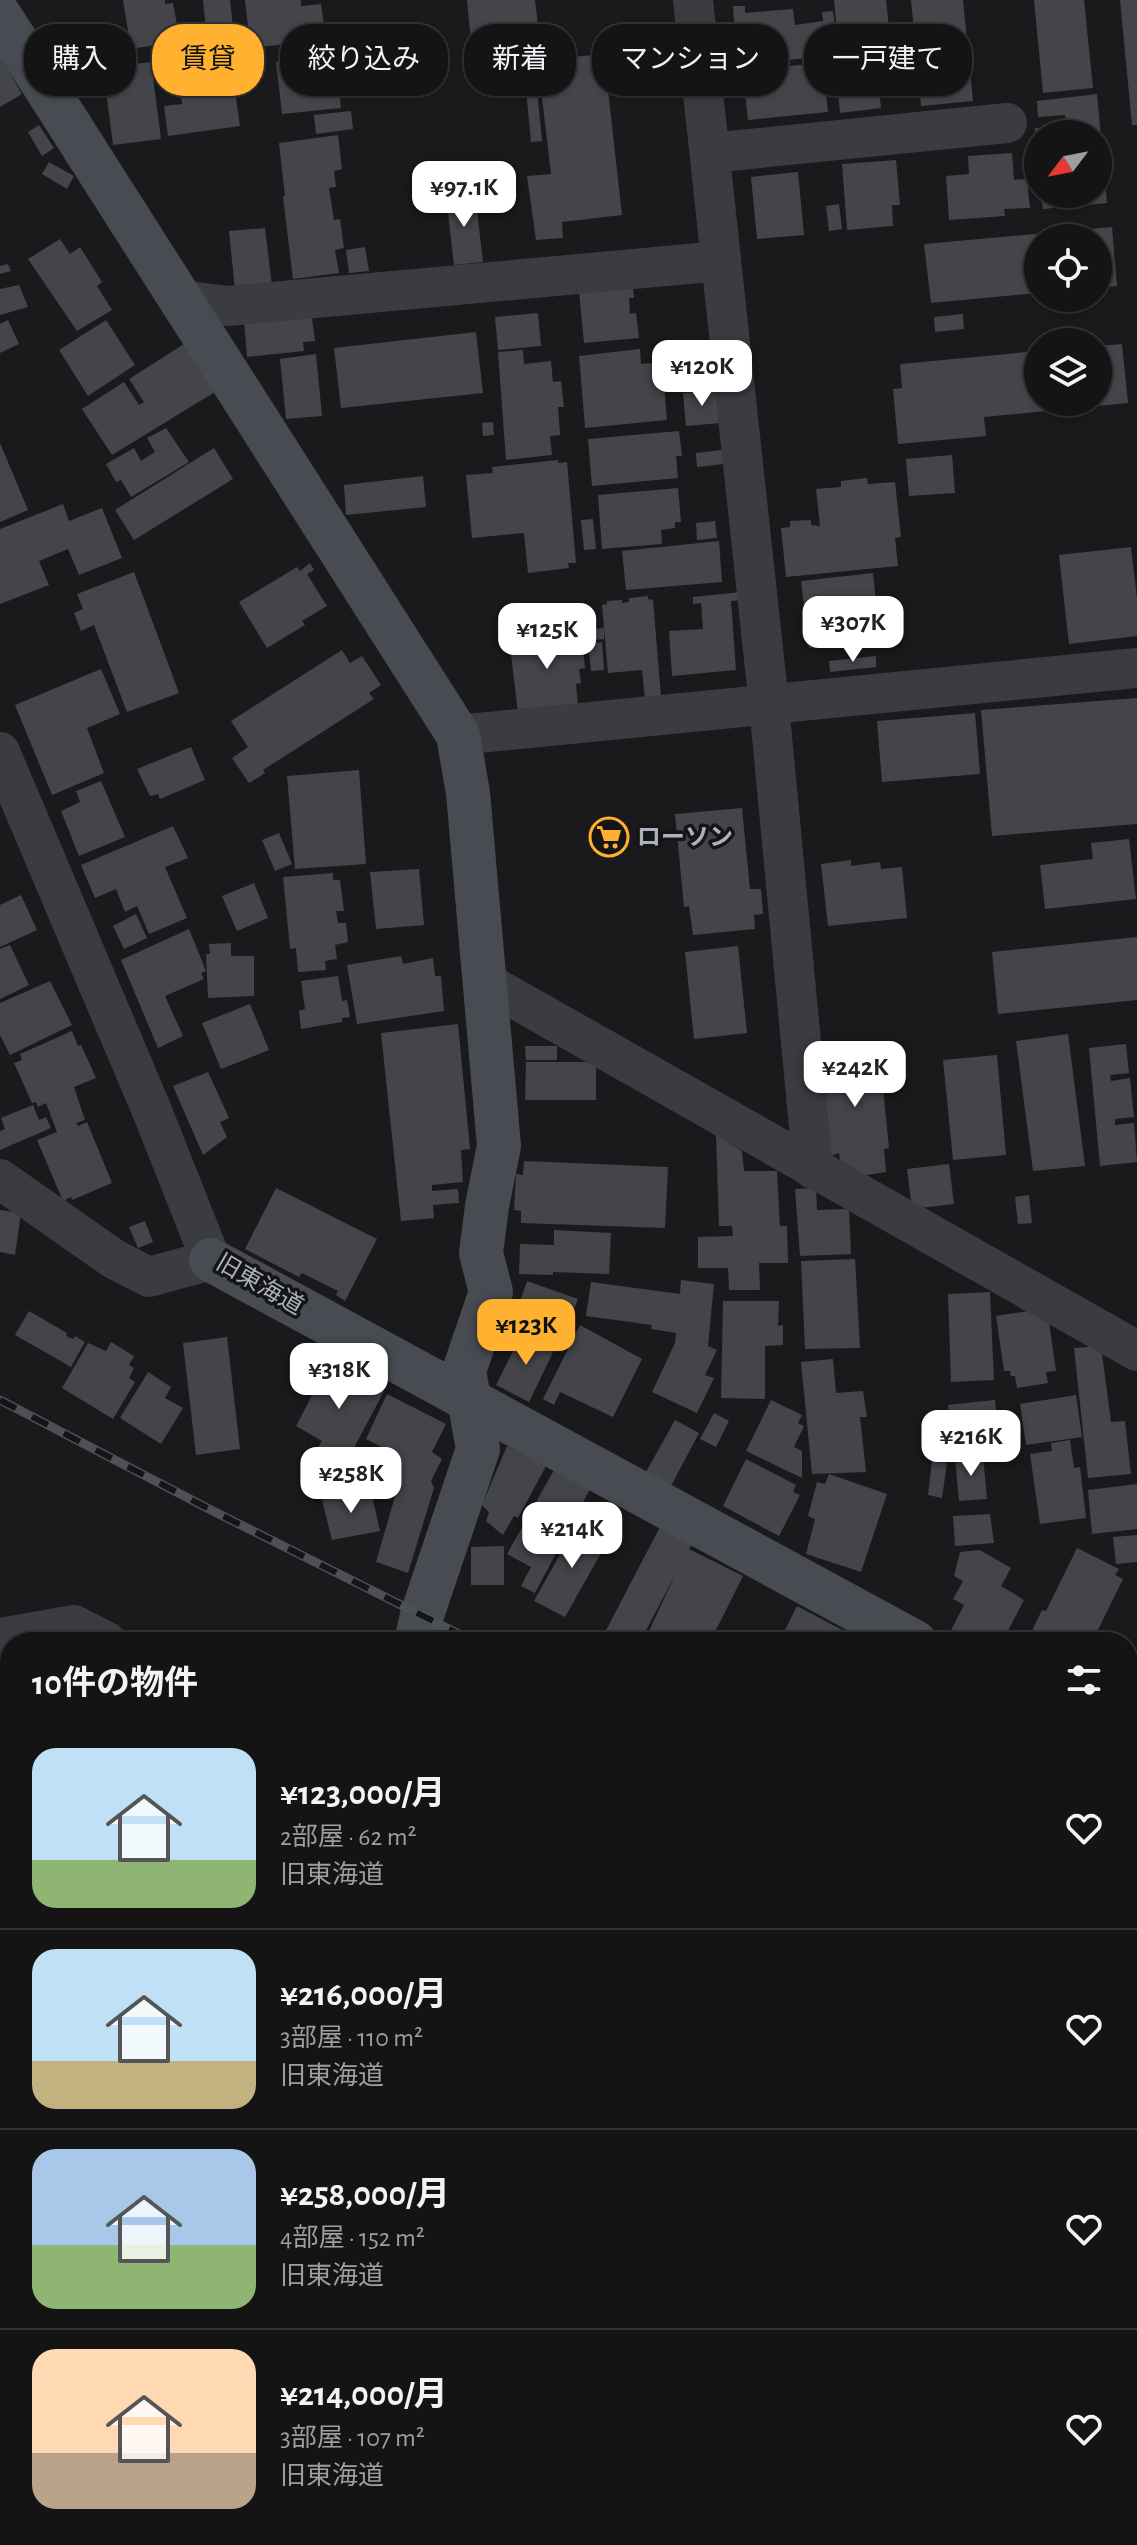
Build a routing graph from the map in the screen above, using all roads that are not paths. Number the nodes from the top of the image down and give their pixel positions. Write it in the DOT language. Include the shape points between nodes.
graph roads {
  1 [pos="693,0"];
  2 [pos="0,16"];
  3 [pos="1007,123"];
  4 [pos="710,153"];
  5 [pos="721,261"];
  6 [pos="181,300"];
  7 [pos="1137,668"];
  8 [pos="769,705"];
  9 [pos="458,735"];
  10 [pos="0,752"];
  11 [pos="487,983"];
  12 [pos="813,1169"];
  13 [pos="0,1179"];
  14 [pos="211,1260"];
  15 [pos="1137,1351"];
  16 [pos="471,1400"];
  17 [pos="34,1632"];
  18 [pos="88,1632"];
  19 [pos="418,1632"];
  20 [pos="897,1632"];
  1 -- 4 [label="street"];
  2 -- 6 [label="street"];
  3 -- 4 [label="street"];
  4 -- 5 [label="street"];
  5 -- 6 [label="street" via="228,306"];
  5 -- 8 [label="street"];
  6 -- 9 [label="street"];
  7 -- 8 [label="street"];
  8 -- 9 [label="street"];
  8 -- 12 [label="street"];
  9 -- 11 [label="street"];
  10 -- 14 [label="street, 旧東海道"];
  11 -- 12 [label="street"];
  11 -- 16 [label="street" via="499,1146 481,1253 491,1292 464,1371"];
  12 -- 15 [label="street"];
  13 -- 14 [label="street" via="114,1259 149,1277"];
  14 -- 16 [label="street, 旧東海道"];
  16 -- 19 [label="street" via="478,1449"];
  16 -- 20 [label="street, 旧東海道"];
  17 -- 18 [label="street" via="74,1625"];
}
